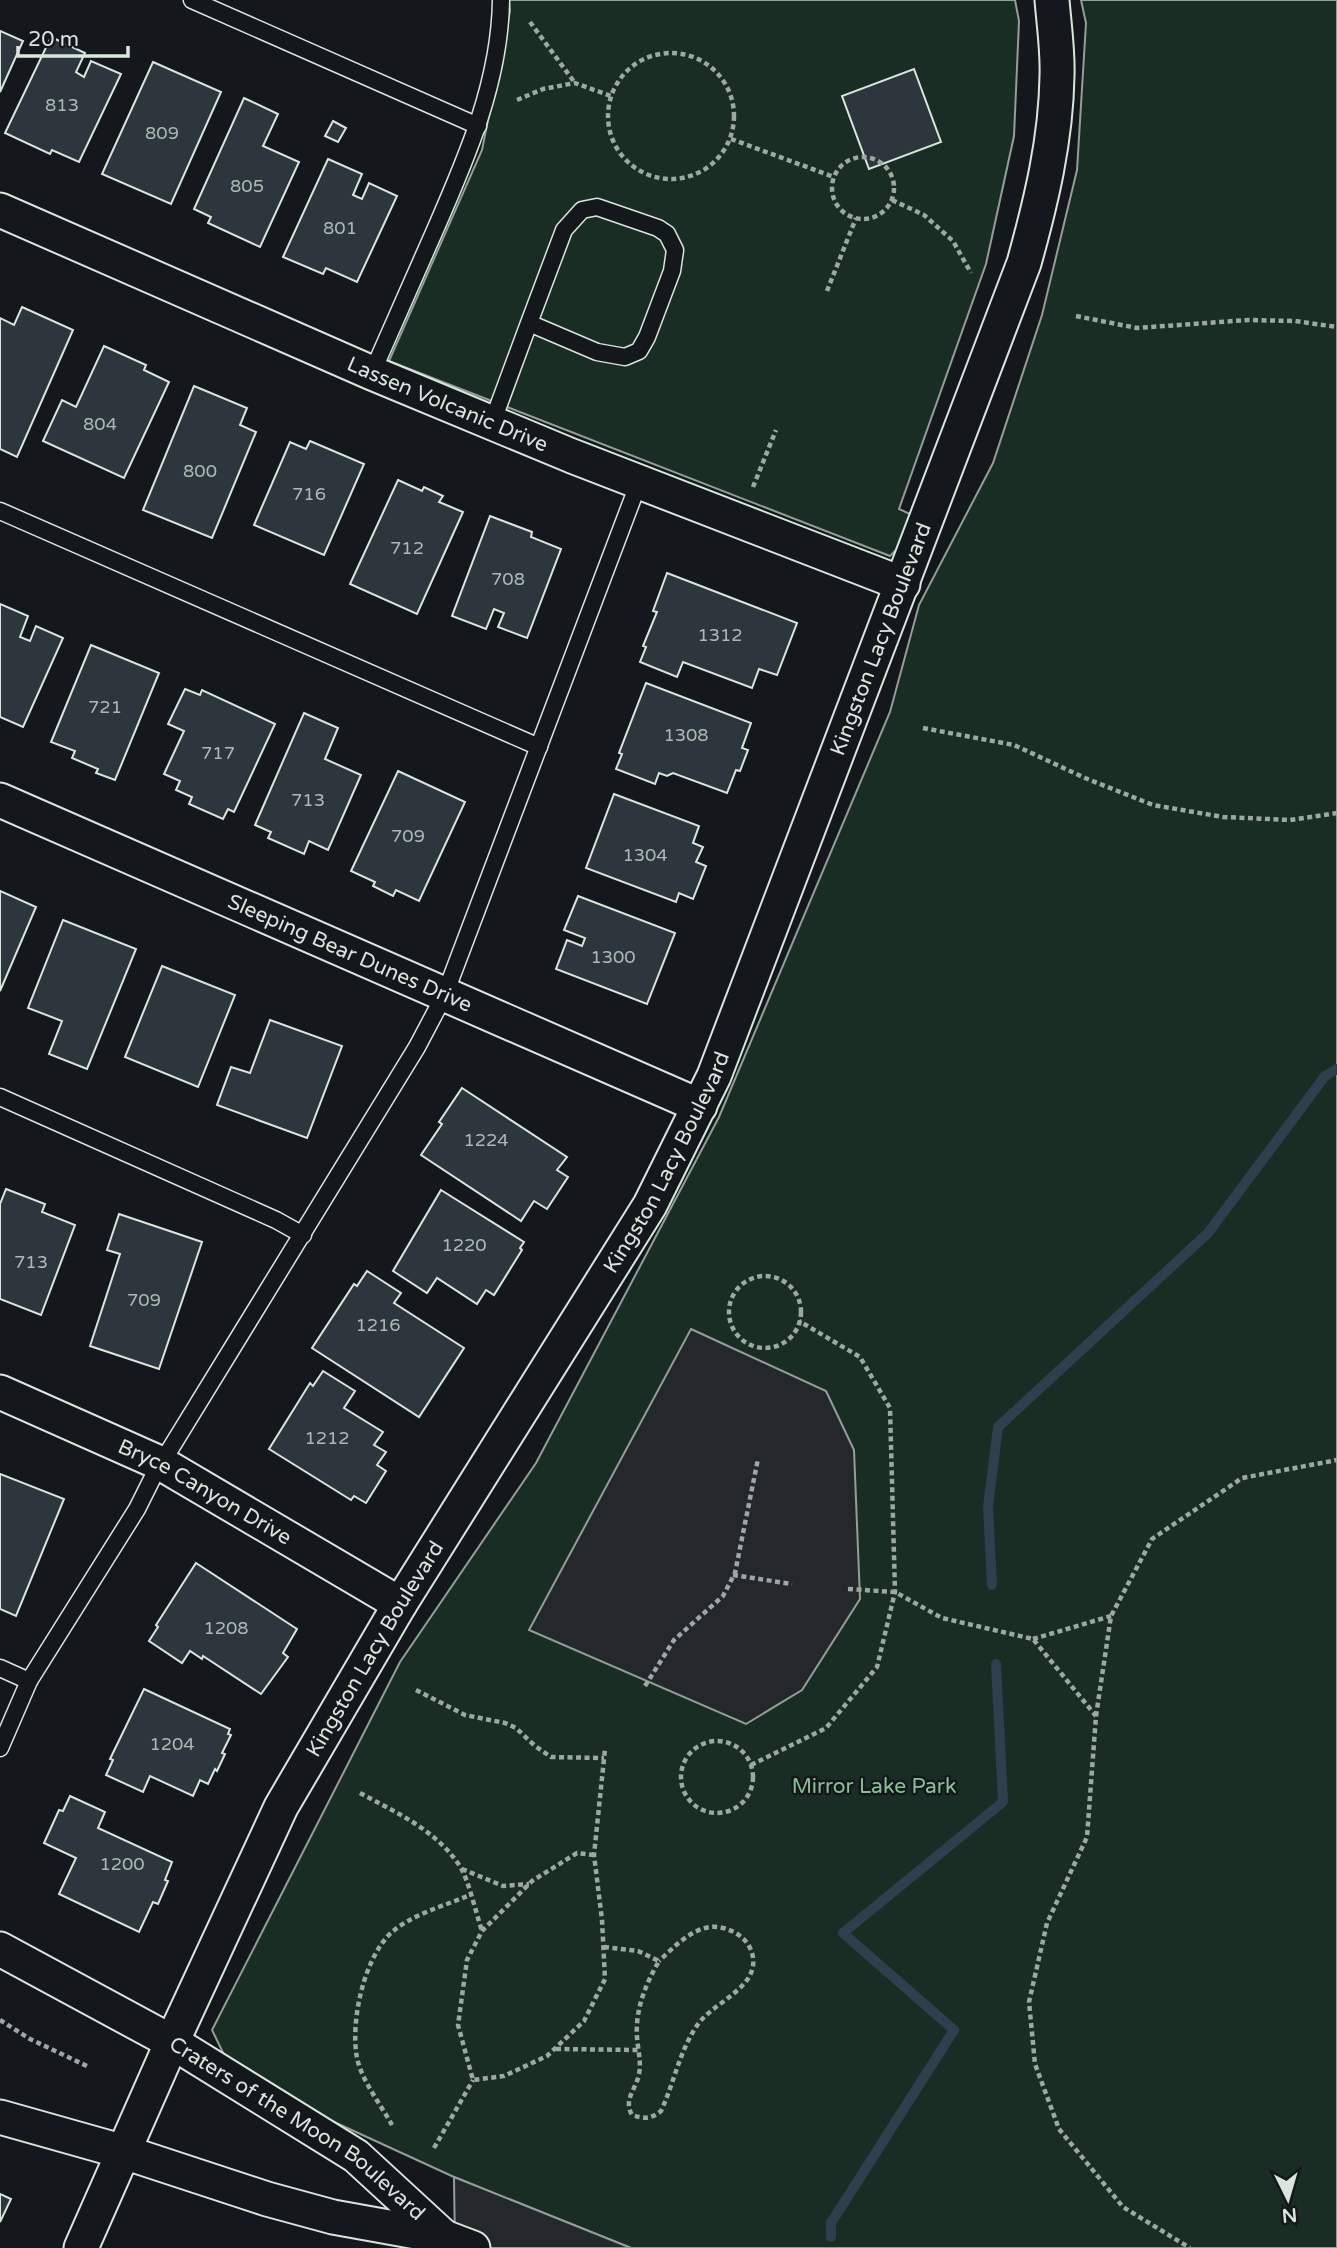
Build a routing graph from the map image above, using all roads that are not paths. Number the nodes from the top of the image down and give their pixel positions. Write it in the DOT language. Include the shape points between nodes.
graph roads {
  1 [pos="192,0"];
  2 [pos="500,0"];
  3 [pos="1052,0"];
  4 [pos="478,126"];
  5 [pos="0,210"];
  6 [pos="529,323"];
  7 [pos="372,373"];
  8 [pos="492,423"];
  9 [pos="639,482"];
  10 [pos="0,511"];
  11 [pos="903,584"];
  12 [pos="539,747"];
  13 [pos="0,800"];
  14 [pos="445,995"];
  15 [pos="0,1097"];
  16 [pos="700,1106"];
  17 [pos="303,1234"];
  18 [pos="0,1392"];
  19 [pos="162,1464"];
  20 [pos="400,1604"];
  21 [pos="0,1668"];
  22 [pos="29,1681"];
  23 [pos="0,1748"];
  24 [pos="0,1949"];
  25 [pos="172,2042"];
  26 [pos="0,2118"];
  27 [pos="124,2151"];
  28 [pos="458,2242"];
  29 [pos="81,2248"];
  1 -- 4 [label="lane"];
  2 -- 4 [label="lane" via="492,74"];
  3 -- 11 [label="street, Kingston Lacy Boulevard" via="1057,75 1050,150 1037,216 1024,263"];
  4 -- 7 [label="lane"];
  5 -- 7 [label="street, Lassen Volcanic Drive"];
  6 -- 6 [label="lane" via="564,230 582,210 597,206 667,234 675,250 672,271 639,351 625,357 597,352"];
  6 -- 8 [label="lane"];
  7 -- 8 [label="street, Lassen Volcanic Drive"];
  8 -- 9 [label="street, Lassen Volcanic Drive"];
  9 -- 11 [label="street, Lassen Volcanic Drive"];
  9 -- 12 [label="lane"];
  10 -- 12 [label="lane"];
  11 -- 16 [label="street, Kingston Lacy Boulevard"];
  12 -- 14 [label="lane"];
  13 -- 14 [label="street, Sleeping Bear Dunes Drive"];
  14 -- 16 [label="street, Sleeping Bear Dunes Drive"];
  14 -- 17 [label="lane"];
  15 -- 17 [label="lane"];
  16 -- 20 [label="street, Kingston Lacy Boulevard" via="650,1205"];
  17 -- 19 [label="lane"];
  18 -- 19 [label="street, Bryce Canyon Drive"];
  19 -- 20 [label="street, Bryce Canyon Drive"];
  19 -- 22 [label="lane"];
  20 -- 25 [label="street, Kingston Lacy Boulevard" via="281,1807"];
  21 -- 22 [label="lane"];
  22 -- 23 [label="lane"];
  24 -- 25 [label="street, Craters of the Moon Boulevard"];
  25 -- 27 [label="street, Kingston Lacy Boulevard"];
  25 -- 28 [label="street, Craters of the Moon Boulevard" via="356,2156"];
  26 -- 27 [label="street, Craters of the Moon Boulevard"];
  27 -- 28 [label="street, Craters of the Moon Boulevard" via="333,2217"];
  27 -- 29 [label="street, Kingston Lacy Boulevard"];
}
